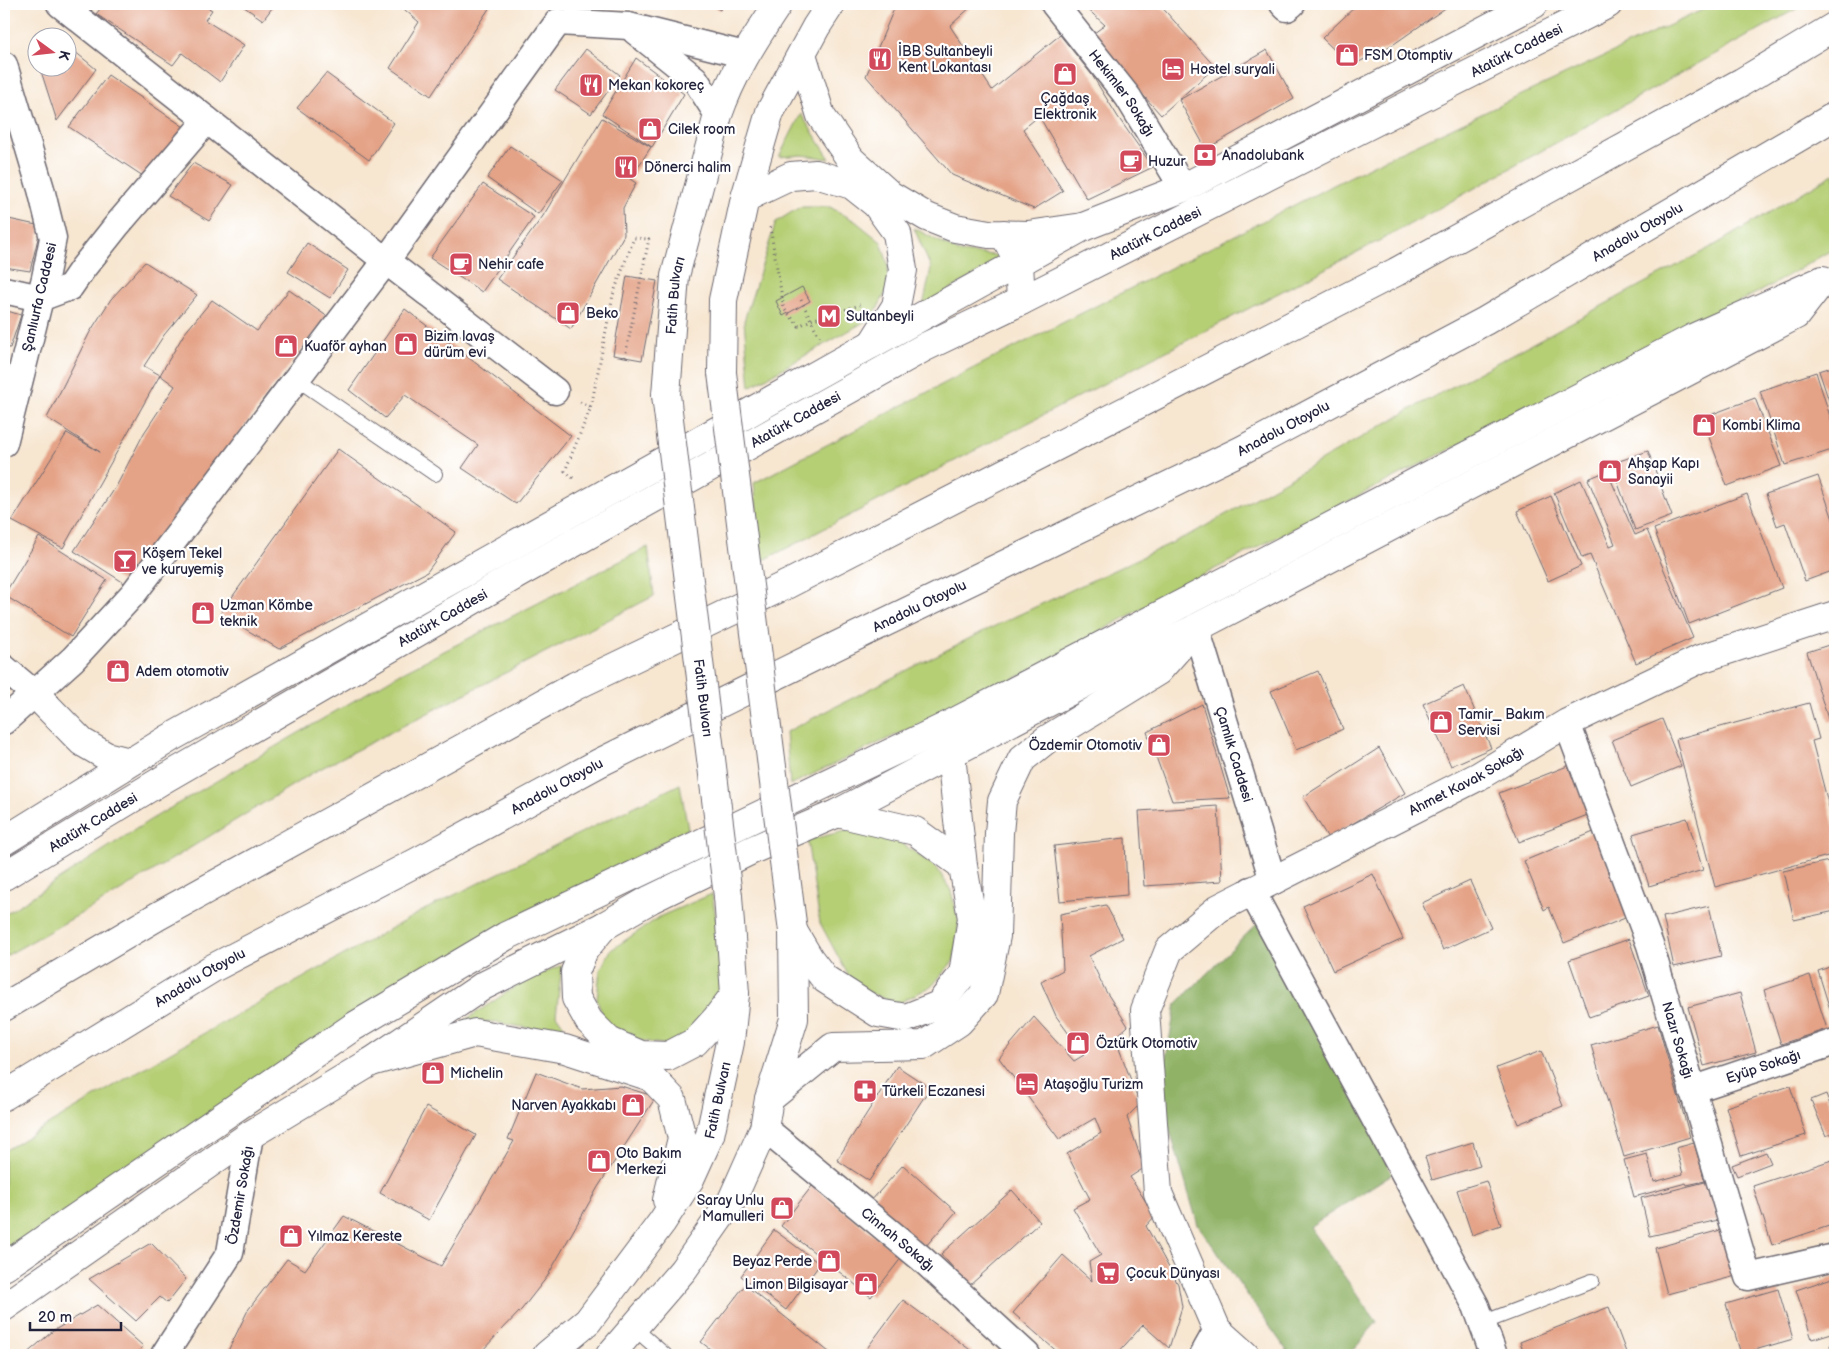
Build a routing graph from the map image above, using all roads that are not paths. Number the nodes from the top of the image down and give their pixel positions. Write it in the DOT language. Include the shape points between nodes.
graph roads {
  1 [pos="60,4"];
  2 [pos="778,4"];
  3 [pos="831,4"];
  4 [pos="1054,4"];
  5 [pos="1534,4"];
  6 [pos="1608,4"];
  7 [pos="629,26"];
  8 [pos="1835,26"];
  9 [pos="802,54"];
  10 [pos="745,55"];
  11 [pos="4,65"];
  12 [pos="718,115"];
  13 [pos="1835,116"];
  14 [pos="207,120"];
  15 [pos="1183,188"];
  16 [pos="754,194"];
  17 [pos="1083,227"];
  18 [pos="1004,234"];
  19 [pos="386,262"];
  20 [pos="1020,263"];
  21 [pos="1829,277"];
  22 [pos="4,290"];
  23 [pos="40,298"];
  24 [pos="1021,301"];
  25 [pos="872,344"];
  26 [pos="297,378"];
  27 [pos="555,391"];
  28 [pos="4,443"];
  29 [pos="435,474"];
  30 [pos="1835,615"];
  31 [pos="1196,628"];
  32 [pos="4,668"];
  33 [pos="35,694"];
  34 [pos="4,720"];
  35 [pos="1567,723"];
  36 [pos="945,726"];
  37 [pos="951,755"];
  38 [pos="130,762"];
  39 [pos="838,813"];
  40 [pos="4,841"];
  41 [pos="963,866"];
  42 [pos="4,876"];
  43 [pos="1262,886"];
  44 [pos="604,926"];
  45 [pos="793,931"];
  46 [pos="735,994"];
  47 [pos="4,1007"];
  48 [pos="353,1028"];
  49 [pos="1835,1042"];
  50 [pos="371,1062"];
  51 [pos="1692,1090"];
  52 [pos="4,1096"];
  53 [pos="770,1099"];
  54 [pos="764,1128"];
  55 [pos="250,1135"];
  56 [pos="662,1222"];
  57 [pos="1835,1257"];
  58 [pos="4,1267"];
  59 [pos="1592,1281"];
  60 [pos="4,1306"];
  61 [pos="1482,1323"];
  62 [pos="634,1328"];
  63 [pos="1217,1330"];
  64 [pos="164,1355"];
  65 [pos="547,1355"];
  66 [pos="610,1355"];
  67 [pos="665,1355"];
  68 [pos="1027,1355"];
  69 [pos="1203,1355"];
  70 [pos="1245,1355"];
  71 [pos="1494,1355"];
  1 -- 14 [label="street"];
  2 -- 10 [label="main road, Fatih Bulvarı"];
  3 -- 9 [label="main road"];
  4 -- 15 [label="street, Hekimler Sokağı" via="1128,97"];
  5 -- 15 [label="main road, Atatürk Caddesi"];
  6 -- 24 [label="main road, Atatürk Caddesi"];
  7 -- 10 [label="street"];
  7 -- 12 [label="street" via="695,79"];
  7 -- 19 [label="street" via="558,22"];
  8 -- 47 [label="main road" via="1742,82 1396,272 788,584 575,686 167,912"];
  9 -- 16 [label="main road" via="770,112"];
  9 -- 18 [label="main road" via="821,116 851,160 890,195 927,218 955,228"];
  10 -- 12 [label="main road, Fatih Bulvarı"];
  11 -- 23 [label="street, Şanlıurfa Caddesi" via="53,238"];
  12 -- 46 [label="main road, Fatih Bulvarı, bridge" via="675,276 666,395 728,896"];
  13 -- 52 [label="main road, Anadolu Otoyolu" via="1485,321 1242,450 599,763 213,968"];
  14 -- 19 [label="street"];
  14 -- 23 [label="street" via="118,224 70,287"];
  15 -- 17 [label="main road, Atatürk Caddesi"];
  16 -- 25 [label="main road" via="791,176 816,174 852,185 876,204 897,233 903,270 896,306"];
  16 -- 45 [label="main road, bridge" via="723,300 722,373"];
  17 -- 18 [label="main road" via="1028,235"];
  17 -- 20 [label="main road, Atatürk Caddesi"];
  18 -- 20 [label="main road"];
  19 -- 26 [label="street"];
  19 -- 27 [label="street"];
  20 -- 24 [label="main road"];
  20 -- 25 [label="main road, Atatürk Caddesi"];
  21 -- 31 [label="main road" via="1796,315"];
  21 -- 36 [label="main road" via="1695,337"];
  22 -- 23 [label="street"];
  23 -- 28 [label="street, Şanlıurfa Caddesi"];
  24 -- 42 [label="main road, Atatürk Caddesi" via="925,347 518,574 164,779"];
  25 -- 38 [label="main road, Atatürk Caddesi"];
  26 -- 29 [label="lane"];
  26 -- 33 [label="street" via="133,594 73,659"];
  30 -- 35 [label="main road, Ahmet Kavak Sokağı" via="1700,660"];
  31 -- 37 [label="main road" via="1123,663"];
  31 -- 43 [label="street, Çamlık Caddesi"];
  31 -- 53 [label="main road" via="1158,671 1046,740 1022,759 1002,801 996,936 984,994 958,1022 924,1046 834,1047"];
  32 -- 33 [label="street"];
  33 -- 34 [label="street"];
  33 -- 38 [label="main road" via="82,742 106,756"];
  35 -- 43 [label="main road, Ahmet Kavak Sokağı" via="1479,776"];
  35 -- 51 [label="street, Nazır Sokağı" via="1650,945"];
  36 -- 37 [label="main road"];
  36 -- 48 [label="main road" via="506,936"];
  37 -- 39 [label="main road"];
  37 -- 41 [label="main road"];
  38 -- 40 [label="main road, Atatürk Caddesi"];
  39 -- 41 [label="main road" via="915,831"];
  39 -- 44 [label="main road" via="650,899"];
  41 -- 45 [label="main road" via="972,918 964,974 939,1005 906,1018 878,1013 826,979"];
  43 -- 61 [label="street, Çamlık Caddesi"];
  43 -- 63 [label="main road, Ahmet Kavak Sokağı" via="1219,908 1169,950 1145,1010 1158,1193"];
  44 -- 46 [label="main road" via="584,950 575,972 576,998 589,1021 609,1041 641,1055 668,1056 695,1042"];
  44 -- 50 [label="main road" via="484,986"];
  45 -- 53 [label="main road" via="794,1019"];
  46 -- 56 [label="main road, Fatih Bulvarı" via="730,1042 710,1135 690,1179"];
  48 -- 55 [label="main road" via="339,1049 269,1098"];
  48 -- 58 [label="main road"];
  49 -- 51 [label="street, Eyüp Sokağı"];
  50 -- 55 [label="main road"];
  50 -- 56 [label="main road" via="475,1033 565,1049 651,1077 672,1099 682,1138"];
  51 -- 57 [label="street, Nazır Sokağı" via="1748,1277"];
  53 -- 54 [label="main road"];
  54 -- 62 [label="main road" via="732,1200 683,1270"];
  54 -- 68 [label="street, Cinnah Sokağı" via="921,1258"];
  55 -- 60 [label="main road"];
  55 -- 64 [label="street, Özdemir Sokağı" via="230,1253"];
  56 -- 65 [label="main road, Fatih Bulvarı" via="588,1321"];
  59 -- 61 [label="lane"];
  61 -- 71 [label="street, Çamlık Caddesi"];
  62 -- 66 [label="main road"];
  62 -- 67 [label="lane"];
  63 -- 69 [label="street"];
  63 -- 70 [label="main road"];
}
